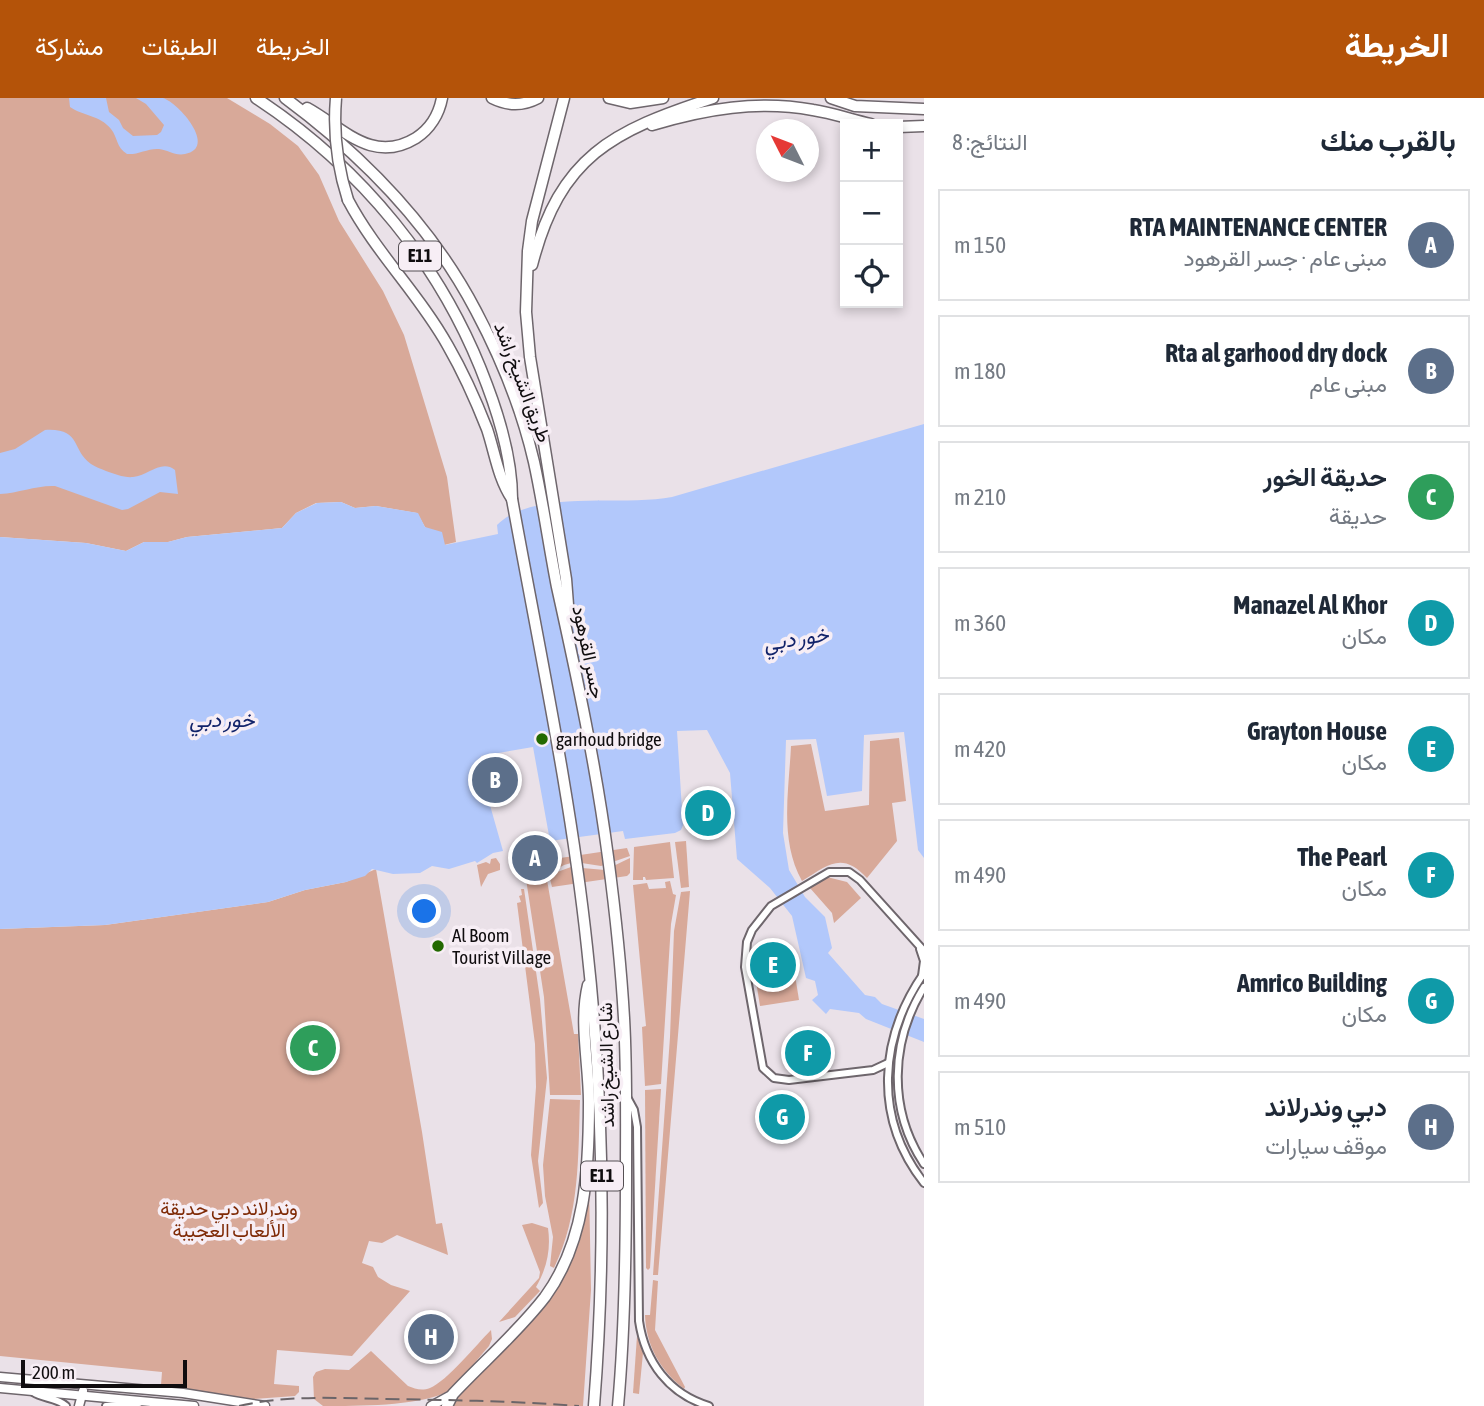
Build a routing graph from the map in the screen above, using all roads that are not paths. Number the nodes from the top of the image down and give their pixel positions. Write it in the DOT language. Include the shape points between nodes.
graph roads {
  1 [pos="256,98"];
  2 [pos="285,98"];
  3 [pos="337,98"];
  4 [pos="442,98"];
  5 [pos="492,98"];
  6 [pos="538,98"];
  7 [pos="564,98"];
  8 [pos="609,98"];
  9 [pos="663,98"];
  10 [pos="713,98"];
  11 [pos="831,98"];
  12 [pos="924,110"];
  13 [pos="851,119"];
  14 [pos="924,126"];
  15 [pos="903,127"];
  16 [pos="625,133"];
  17 [pos="527,282"];
  18 [pos="533,461"];
  19 [pos="512,499"];
  20 [pos="568,632"];
  21 [pos="612,892"];
  22 [pos="916,941"];
  23 [pos="924,947"];
  24 [pos="923,974"];
  25 [pos="590,978"];
  26 [pos="924,987"];
  27 [pos="888,1063"];
  28 [pos="873,1070"];
  29 [pos="887,1081"];
  30 [pos="626,1096"];
  31 [pos="924,1164"];
  32 [pos="924,1183"];
  33 [pos="0,1377"];
  34 [pos="0,1388"];
  35 [pos="138,1389"];
  36 [pos="33,1392"];
  37 [pos="453,1394"];
  38 [pos="80,1395"];
  39 [pos="144,1401"];
  40 [pos="66,1406"];
  41 [pos="79,1406"];
  42 [pos="106,1406"];
  43 [pos="194,1406"];
  44 [pos="265,1406"];
  45 [pos="431,1406"];
  46 [pos="447,1406"];
  47 [pos="594,1406"];
  48 [pos="618,1406"];
  49 [pos="709,1406"];
  1 -- 19 [label="highway, طريق الشيخ راشد / E11" via="335,159 380,205 441,287 494,405 510,464"];
  2 -- 4 [label="highway" via="361,142 388,147 406,144 422,134 434,121"];
  2 -- 18 [label="highway, طريق الشيخ راشد / E11" via="371,171 450,266 496,350"];
  3 -- 19 [label="highway, bridge" via="335,139 348,200 447,345 478,409"];
  5 -- 6 [label="highway" via="514,104"];
  7 -- 17 [label="highway" via="532,220"];
  8 -- 9 [label="highway" via="630,103"];
  10 -- 16 [label="highway"];
  11 -- 12 [label="highway" via="855,106"];
  13 -- 16 [label="highway" via="812,109 755,106 703,111"];
  14 -- 15 [label="highway"];
  16 -- 17 [label="highway" via="592,154 555,199 539,234"];
  17 -- 20 [label="highway" via="528,342 566,579"];
  18 -- 20 [label="highway, جسر القرهود / E11"];
  19 -- 25 [label="highway, شارع الشيخ راشد / E11" via="565,793"];
  20 -- 21 [label="highway, جسر القرهود / E11" via="592,751"];
  21 -- 30 [label="highway, شارع الشيخ راشد / E11"];
  22 -- 23 [label="street"];
  22 -- 24 [label="street" via="923,957"];
  22 -- 28 [label="street" via="855,876 836,870 771,906 752,930 744,959 763,1068 781,1080"];
  24 -- 27 [label="street" via="896,1025"];
  25 -- 37 [label="highway" via="585,1007 586,1174 574,1241 559,1276 540,1303"];
  25 -- 47 [label="highway, شارع الشيخ راشد / E11" via="601,1151 601,1284"];
  26 -- 31 [label="street" via="905,1026 897,1084 910,1138"];
  27 -- 28 [label="street"];
  27 -- 29 [label="street"];
  28 -- 29 [label="street"];
  29 -- 32 [label="street" via="897,1131"];
  30 -- 48 [label="highway, شارع الشيخ راشد / E11" via="626,1275"];
  30 -- 49 [label="street" via="637,1126 643,1342 657,1371 672,1387"];
  33 -- 35 [label="main road"];
  34 -- 36 [label="main road"];
  35 -- 38 [label="main road" via="89,1389"];
  35 -- 44 [label="main road"];
  36 -- 38 [label="main road"];
  36 -- 40 [label="street"];
  37 -- 45 [label="main road"];
  37 -- 46 [label="highway"];
  38 -- 39 [label="main road"];
  38 -- 41 [label="main road"];
  39 -- 42 [label="street"];
  39 -- 43 [label="main road"];
}
